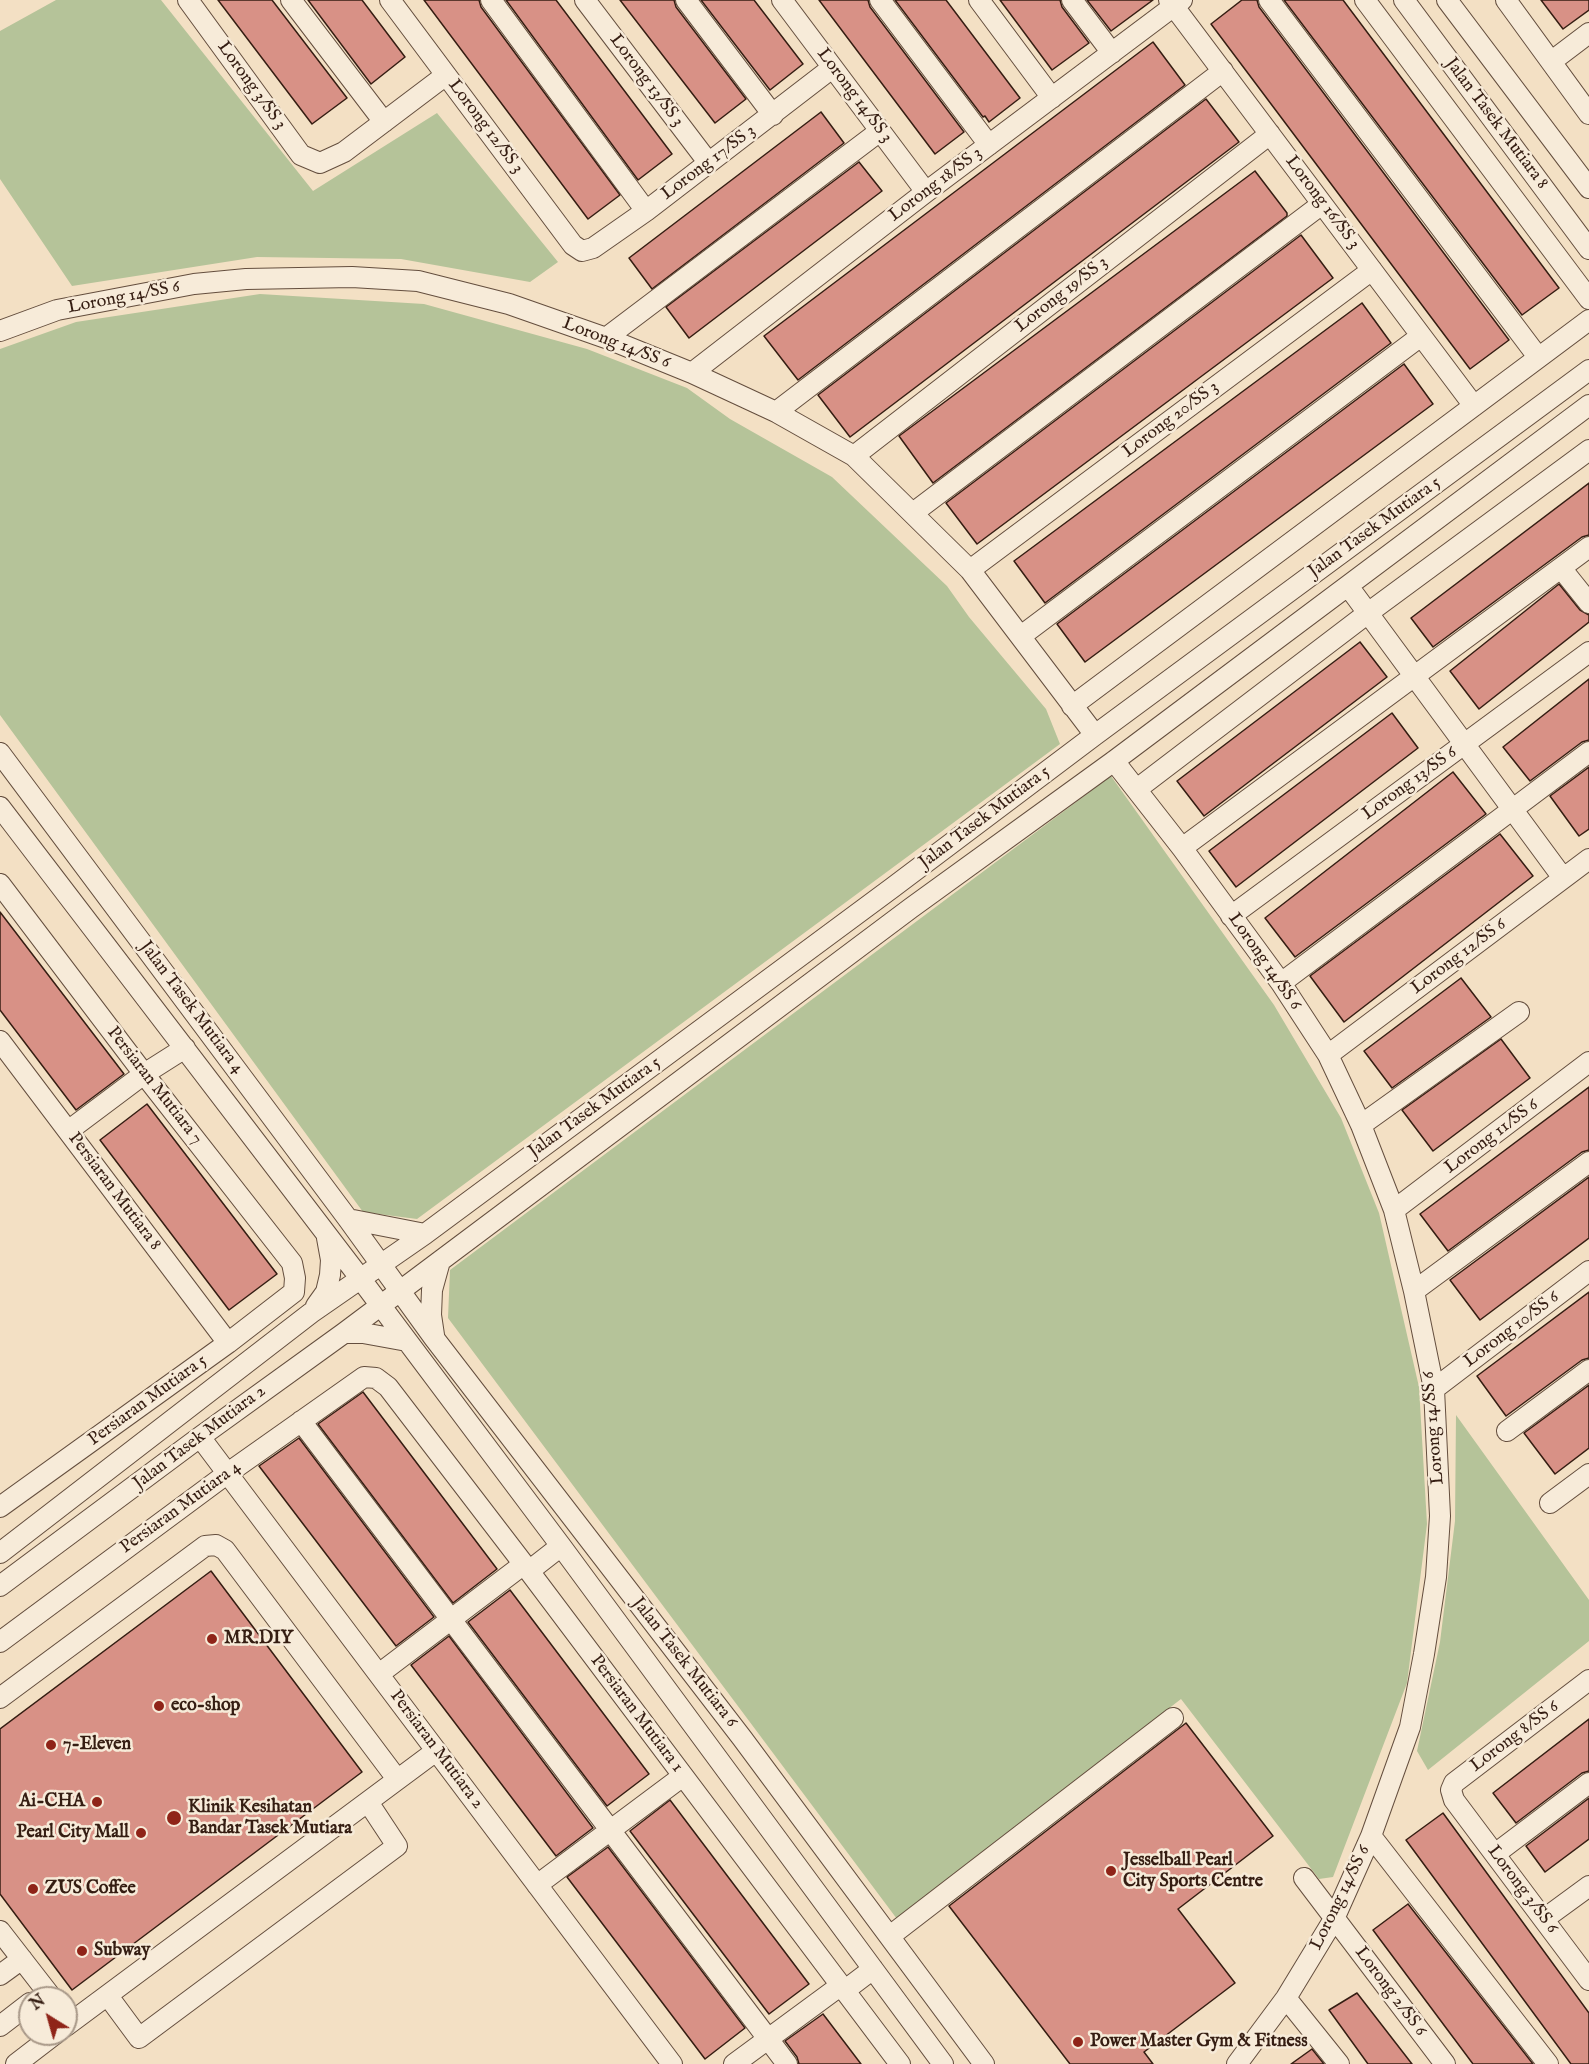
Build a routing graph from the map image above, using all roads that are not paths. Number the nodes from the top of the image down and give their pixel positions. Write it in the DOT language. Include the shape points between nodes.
graph roads {
  1 [pos="188,0"];
  2 [pos="291,0"];
  3 [pos="390,0"];
  4 [pos="491,0"];
  5 [pos="585,0"];
  6 [pos="686,0"];
  7 [pos="782,0"];
  8 [pos="880,0"];
  9 [pos="979,0"];
  10 [pos="1072,0"];
  11 [pos="1269,0"];
  12 [pos="1365,0"];
  13 [pos="1404,0"];
  14 [pos="1447,0"];
  15 [pos="1506,0"];
  16 [pos="1175,2"];
  17 [pos="1589,33"];
  18 [pos="1112,52"];
  19 [pos="1552,61"];
  20 [pos="832,68"];
  21 [pos="1223,71"];
  22 [pos="446,75"];
  23 [pos="1052,98"];
  24 [pos="1589,114"];
  25 [pos="772,115"];
  26 [pos="384,122"];
  27 [pos="880,131"];
  28 [pos="1270,134"];
  29 [pos="989,145"];
  30 [pos="708,162"];
  31 [pos="1589,188"];
  32 [pos="926,192"];
  33 [pos="1322,204"];
  34 [pos="646,211"];
  35 [pos="1589,249"];
  36 [pos="582,251"];
  37 [pos="1372,270"];
  38 [pos="1589,299"];
  39 [pos="1589,320"];
  40 [pos="0,331"];
  41 [pos="1421,336"];
  42 [pos="606,338"];
  43 [pos="1538,357"];
  44 [pos="1589,370"];
  45 [pos="692,374"];
  46 [pos="1589,405"];
  47 [pos="1474,406"];
  48 [pos="776,412"];
  49 [pos="1589,450"];
  50 [pos="854,456"];
  51 [pos="913,513"];
  52 [pos="1589,548"];
  53 [pos="1561,568"];
  54 [pos="970,570"];
  55 [pos="1349,587"];
  56 [pos="1589,603"];
  57 [pos="1365,609"];
  58 [pos="1021,636"];
  59 [pos="1589,652"];
  60 [pos="1414,676"];
  61 [pos="1072,706"];
  62 [pos="1095,735"];
  63 [pos="1464,744"];
  64 [pos="1589,752"];
  65 [pos="0,753"];
  66 [pos="1114,761"];
  67 [pos="1137,789"];
  68 [pos="0,807"];
  69 [pos="1512,810"];
  70 [pos="66,840"];
  71 [pos="1182,848"];
  72 [pos="39,859"];
  73 [pos="1589,859"];
  74 [pos="1563,879"];
  75 [pos="0,884"];
  76 [pos="892,888"];
  77 [pos="911,908"];
  78 [pos="1231,916"];
  79 [pos="1281,983"];
  80 [pos="1519,1012"];
  81 [pos="0,1041"];
  82 [pos="185,1048"];
  83 [pos="1328,1055"];
  84 [pos="1589,1062"];
  85 [pos="144,1074"];
  86 [pos="1361,1125"];
  87 [pos="68,1131"];
  88 [pos="1589,1162"];
  89 [pos="1394,1210"];
  90 [pos="348,1219"];
  91 [pos="425,1234"];
  92 [pos="327,1238"];
  93 [pos="440,1261"];
  94 [pos="380,1265"];
  95 [pos="1589,1271"];
  96 [pos="360,1278"];
  97 [pos="399,1290"];
  98 [pos="1414,1291"];
  99 [pos="294,1292"];
  100 [pos="379,1306"];
  101 [pos="311,1313"];
  102 [pos="344,1333"];
  103 [pos="434,1338"];
  104 [pos="407,1341"];
  105 [pos="228,1343"];
  106 [pos="1589,1370"];
  107 [pos="364,1377"];
  108 [pos="1434,1389"];
  109 [pos="301,1421"];
  110 [pos="1507,1431"];
  111 [pos="200,1437"];
  112 [pos="51,1471"];
  113 [pos="228,1473"];
  114 [pos="1589,1474"];
  115 [pos="72,1498"];
  116 [pos="1550,1503"];
  117 [pos="0,1508"];
  118 [pos="561,1546"];
  119 [pos="0,1553"];
  120 [pos="526,1568"];
  121 [pos="0,1586"];
  122 [pos="450,1619"];
  123 [pos="0,1642"];
  124 [pos="379,1674"];
  125 [pos="1589,1680"];
  126 [pos="0,1698"];
  127 [pos="1173,1718"];
  128 [pos="742,1738"];
  129 [pos="436,1751"];
  130 [pos="715,1757"];
  131 [pos="682,1776"];
  132 [pos="398,1779"];
  133 [pos="1589,1783"];
  134 [pos="1454,1800"];
  135 [pos="368,1802"];
  136 [pos="610,1829"];
  137 [pos="1371,1836"];
  138 [pos="1495,1854"];
  139 [pos="1304,1878"];
  140 [pos="537,1885"];
  141 [pos="1589,1886"];
  142 [pos="1334,1919"];
  143 [pos="1544,1919"];
  144 [pos="0,1931"];
  145 [pos="890,1936"];
  146 [pos="22,1959"];
  147 [pos="873,1969"];
  148 [pos="0,1975"];
  149 [pos="1589,1980"];
  150 [pos="39,1986"];
  151 [pos="842,1988"];
  152 [pos="108,1996"];
  153 [pos="1286,1998"];
  154 [pos="18,2012"];
  155 [pos="78,2016"];
  156 [pos="0,2026"];
  157 [pos="768,2039"];
  158 [pos="38,2046"];
  159 [pos="1239,2063"];
  160 [pos="16,2064"];
  161 [pos="672,2064"];
  162 [pos="734,2064"];
  163 [pos="787,2064"];
  164 [pos="900,2064"];
  165 [pos="943,2064"];
  166 [pos="984,2064"];
  167 [pos="1339,2064"];
  168 [pos="1445,2064"];
  169 [pos="1548,2064"];
  1 -- 26 [label="street, Lorong 3/SS 3" via="302,155 320,163 344,152"];
  2 -- 26 [label="street"];
  3 -- 22 [label="street, Lorong 12/SS 3"];
  4 -- 34 [label="street"];
  5 -- 30 [label="street, Lorong 13/SS 3"];
  6 -- 25 [label="street"];
  7 -- 20 [label="street, Lorong 14/SS 3"];
  8 -- 29 [label="street"];
  9 -- 23 [label="street"];
  10 -- 18 [label="street"];
  11 -- 43 [label="street"];
  12 -- 38 [label="street"];
  13 -- 35 [label="street, Jalan Tasek Mutiara 8"];
  14 -- 31 [label="street, Jalan Tasek Mutiara 8"];
  15 -- 19 [label="street"];
  16 -- 18 [label="street, Lorong 18/SS 3"];
  16 -- 21 [label="street, Lorong 16/SS 3"];
  17 -- 19 [label="street"];
  18 -- 23 [label="street, Lorong 18/SS 3"];
  19 -- 24 [label="street"];
  20 -- 25 [label="street, Lorong 17/SS 3"];
  20 -- 27 [label="street, Lorong 14/SS 3"];
  21 -- 28 [label="street, Lorong 16/SS 3"];
  21 -- 48 [label="street"];
  22 -- 26 [label="street"];
  22 -- 36 [label="street, Lorong 12/SS 3" via="573,245"];
  23 -- 29 [label="street, Lorong 18/SS 3"];
  25 -- 30 [label="street, Lorong 17/SS 3"];
  27 -- 32 [label="street, Lorong 14/SS 3"];
  27 -- 42 [label="street"];
  28 -- 33 [label="street, Lorong 16/SS 3"];
  28 -- 50 [label="street, Lorong 19/SS 3"];
  29 -- 32 [label="street, Lorong 18/SS 3"];
  30 -- 34 [label="street, Lorong 17/SS 3"];
  32 -- 45 [label="street, Lorong 18/SS 3"];
  33 -- 37 [label="street, Lorong 16/SS 3"];
  33 -- 51 [label="street"];
  34 -- 36 [label="street, Lorong 17/SS 3" via="594,248"];
  37 -- 41 [label="street, Lorong 16/SS 3"];
  37 -- 54 [label="street, Lorong 20/SS 3"];
  39 -- 43 [label="street, Jalan Tasek Mutiara 5"];
  40 -- 42 [label="street, Lorong 14/SS 6" via="57,310 194,284 352,277 418,281 509,304"];
  41 -- 47 [label="street, Lorong 16/SS 3"];
  41 -- 58 [label="street"];
  42 -- 45 [label="street, Lorong 14/SS 6"];
  43 -- 47 [label="street, Jalan Tasek Mutiara 5"];
  44 -- 62 [label="street, Jalan Tasek Mutiara 5"];
  45 -- 48 [label="street, Lorong 14/SS 6"];
  46 -- 55 [label="street, Jalan Tasek Mutiara 5"];
  47 -- 61 [label="street, Jalan Tasek Mutiara 5"];
  48 -- 50 [label="street, Lorong 14/SS 6"];
  49 -- 57 [label="street"];
  50 -- 51 [label="street, Lorong 14/SS 6"];
  51 -- 54 [label="street, Lorong 14/SS 6"];
  52 -- 53 [label="street"];
  53 -- 56 [label="street"];
  53 -- 60 [label="street"];
  54 -- 58 [label="street, Lorong 14/SS 6"];
  55 -- 57 [label="street"];
  55 -- 66 [label="street, Jalan Tasek Mutiara 5"];
  57 -- 60 [label="street"];
  57 -- 67 [label="street"];
  58 -- 61 [label="street, Lorong 14/SS 6"];
  59 -- 63 [label="street, Lorong 13/SS 6"];
  60 -- 63 [label="street"];
  60 -- 71 [label="street"];
  61 -- 62 [label="street, Lorong 14/SS 6"];
  62 -- 76 [label="street, Jalan Tasek Mutiara 5"];
  63 -- 69 [label="street"];
  63 -- 78 [label="street, Lorong 13/SS 6"];
  64 -- 69 [label="street"];
  65 -- 70 [label="street, Jalan Tasek Mutiara 4"];
  66 -- 67 [label="street, Lorong 14/SS 6"];
  66 -- 77 [label="street, Jalan Tasek Mutiara 5"];
  67 -- 71 [label="street, Lorong 14/SS 6"];
  68 -- 72 [label="street, Jalan Tasek Mutiara 4"];
  69 -- 74 [label="street"];
  69 -- 79 [label="street"];
  70 -- 72 [label="street"];
  70 -- 90 [label="street, Jalan Tasek Mutiara 4"];
  71 -- 78 [label="street, Lorong 14/SS 6"];
  72 -- 82 [label="street, Jalan Tasek Mutiara 4"];
  73 -- 74 [label="street, Lorong 12/SS 6"];
  74 -- 83 [label="street, Lorong 12/SS 6"];
  75 -- 85 [label="street, Persiaran Mutiara 7"];
  76 -- 77 [label="street"];
  76 -- 91 [label="street, Jalan Tasek Mutiara 5"];
  77 -- 93 [label="street, Jalan Tasek Mutiara 5"];
  78 -- 79 [label="street, Lorong 14/SS 6"];
  79 -- 83 [label="street, Lorong 14/SS 6"];
  80 -- 86 [label="street"];
  81 -- 87 [label="street, Persiaran Mutiara 8"];
  82 -- 85 [label="street"];
  82 -- 92 [label="street, Jalan Tasek Mutiara 4"];
  83 -- 86 [label="street, Lorong 14/SS 6"];
  84 -- 89 [label="street, Lorong 11/SS 6"];
  85 -- 87 [label="street"];
  85 -- 99 [label="street, Persiaran Mutiara 7" via="292,1263"];
  86 -- 89 [label="street, Lorong 14/SS 6"];
  87 -- 105 [label="street, Persiaran Mutiara 8"];
  88 -- 98 [label="street"];
  89 -- 98 [label="street, Lorong 14/SS 6"];
  90 -- 91 [label="street"];
  90 -- 94 [label="street, Jalan Tasek Mutiara 4"];
  91 -- 94 [label="street, Jalan Tasek Mutiara 5"];
  92 -- 96 [label="street, Jalan Tasek Mutiara 4"];
  92 -- 101 [label="street" via="330,1275 326,1292"];
  93 -- 97 [label="street, Jalan Tasek Mutiara 5"];
  93 -- 103 [label="street" via="432,1290"];
  94 -- 96 [label="street, Jalan Tasek Mutiara 2"];
  94 -- 97 [label="street, Jalan Tasek Mutiara 6"];
  95 -- 108 [label="street, Lorong 10/SS 6"];
  96 -- 100 [label="street, Jalan Tasek Mutiara 6"];
  96 -- 101 [label="street, Jalan Tasek Mutiara 2"];
  97 -- 100 [label="street, Jalan Tasek Mutiara 2"];
  97 -- 103 [label="street, Jalan Tasek Mutiara 6"];
  98 -- 108 [label="street, Lorong 14/SS 6"];
  99 -- 105 [label="street, Persiaran Mutiara 5"];
  100 -- 102 [label="street, Jalan Tasek Mutiara 2"];
  100 -- 104 [label="street, Jalan Tasek Mutiara 6"];
  101 -- 115 [label="street, Jalan Tasek Mutiara 2"];
  102 -- 104 [label="street"];
  102 -- 111 [label="street, Jalan Tasek Mutiara 2"];
  103 -- 128 [label="street, Jalan Tasek Mutiara 6"];
  104 -- 118 [label="street, Jalan Tasek Mutiara 6"];
  105 -- 112 [label="street, Persiaran Mutiara 5"];
  106 -- 110 [label="street"];
  107 -- 109 [label="street, Persiaran Mutiara 4"];
  107 -- 120 [label="street, Persiaran Mutiara 1" via="376,1378 388,1387"];
  108 -- 137 [label="street, Lorong 14/SS 6" via="1440,1516 1436,1578 1410,1727"];
  109 -- 113 [label="street, Persiaran Mutiara 4"];
  109 -- 122 [label="street"];
  111 -- 113 [label="street, Persiaran Mutiara 2"];
  111 -- 121 [label="street, Jalan Tasek Mutiara 2"];
  112 -- 115 [label="street"];
  112 -- 117 [label="street, Persiaran Mutiara 5"];
  113 -- 123 [label="street, Persiaran Mutiara 4"];
  113 -- 124 [label="street, Persiaran Mutiara 2"];
  114 -- 116 [label="street"];
  115 -- 119 [label="street, Jalan Tasek Mutiara 2"];
  118 -- 120 [label="street"];
  118 -- 130 [label="street, Jalan Tasek Mutiara 6"];
  120 -- 122 [label="street"];
  120 -- 131 [label="street, Persiaran Mutiara 1"];
  122 -- 124 [label="street"];
  122 -- 136 [label="street"];
  124 -- 129 [label="street, Persiaran Mutiara 2"];
  125 -- 134 [label="street, Lorong 8/SS 6" via="1454,1783"];
  126 -- 132 [label="street" via="206,1546 216,1545 225,1550"];
  127 -- 145 [label="street"];
  128 -- 130 [label="street"];
  128 -- 145 [label="street, Jalan Tasek Mutiara 6"];
  129 -- 132 [label="street"];
  129 -- 140 [label="street, Persiaran Mutiara 2"];
  130 -- 147 [label="street, Jalan Tasek Mutiara 6"];
  131 -- 136 [label="street"];
  131 -- 151 [label="street, Persiaran Mutiara 1"];
  132 -- 135 [label="street"];
  133 -- 138 [label="street"];
  134 -- 138 [label="street, Lorong 3/SS 6"];
  135 -- 152 [label="street"];
  135 -- 152 [label="street" via="397,1846 139,2038"];
  136 -- 140 [label="street"];
  136 -- 157 [label="street"];
  137 -- 142 [label="street, Lorong 14/SS 6"];
  137 -- 169 [label="street"];
  138 -- 143 [label="street, Lorong 3/SS 6"];
  139 -- 142 [label="street, Lorong 2/SS 6"];
  140 -- 161 [label="street, Persiaran Mutiara 2"];
  141 -- 143 [label="street"];
  142 -- 153 [label="street, Lorong 14/SS 6"];
  142 -- 168 [label="street, Lorong 2/SS 6"];
  143 -- 149 [label="street, Lorong 3/SS 6"];
  144 -- 146 [label="street"];
  145 -- 166 [label="street, Jalan Tasek Mutiara 6"];
  146 -- 148 [label="street"];
  146 -- 150 [label="street"];
  147 -- 151 [label="street"];
  147 -- 165 [label="street, Jalan Tasek Mutiara 6"];
  151 -- 157 [label="street"];
  151 -- 164 [label="street, Persiaran Mutiara 1"];
  152 -- 155 [label="street"];
  153 -- 159 [label="street, Lorong 14/SS 6"];
  153 -- 167 [label="street"];
  154 -- 156 [label="street"];
  157 -- 162 [label="street"];
  157 -- 163 [label="street"];
  158 -- 160 [label="street"];
}
